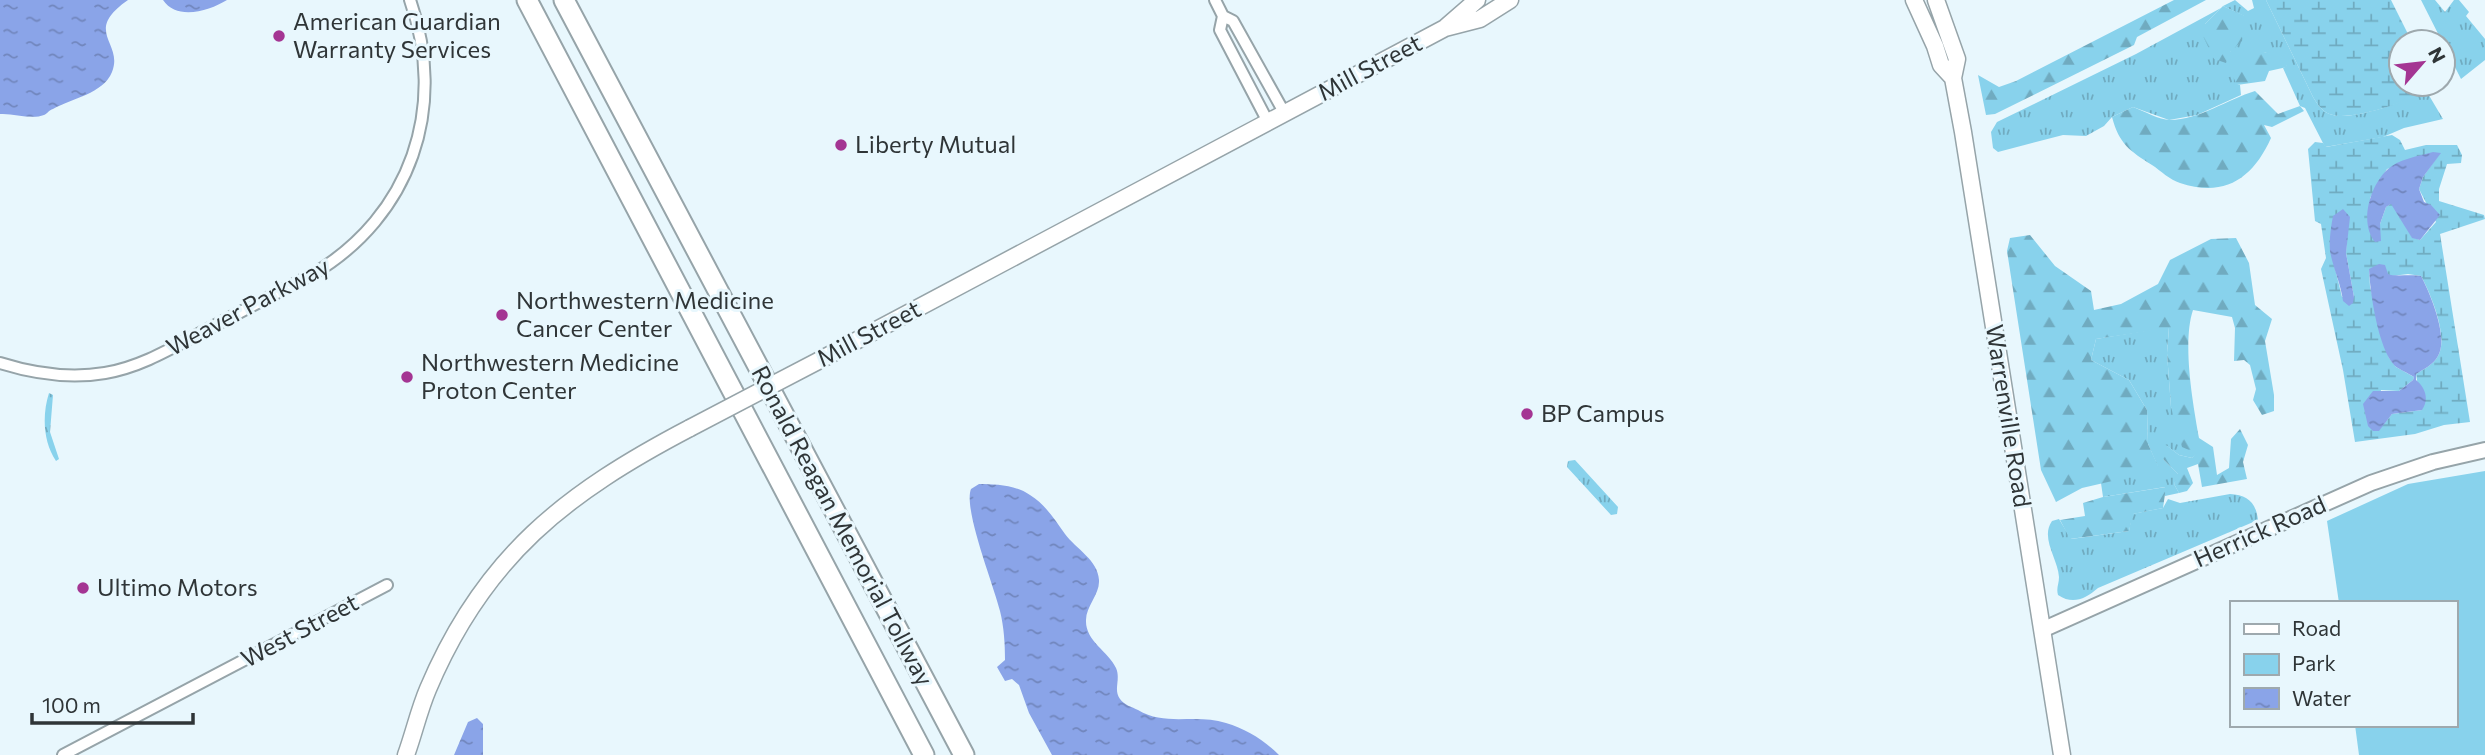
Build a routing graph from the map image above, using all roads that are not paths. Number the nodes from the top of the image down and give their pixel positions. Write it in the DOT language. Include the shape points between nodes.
graph roads {
  1 [pos="410,0"];
  2 [pos="527,0"];
  3 [pos="564,0"];
  4 [pos="579,0"];
  5 [pos="1214,0"];
  6 [pos="1477,0"];
  7 [pos="1510,0"];
  8 [pos="1914,0"];
  9 [pos="1936,0"];
  10 [pos="1223,16"];
  11 [pos="1445,28"];
  12 [pos="1952,78"];
  13 [pos="621,110"];
  14 [pos="1285,114"];
  15 [pos="1268,122"];
  16 [pos="0,363"];
  17 [pos="2485,450"];
  18 [pos="387,585"];
  19 [pos="2042,630"];
  20 [pos="64,755"];
  21 [pos="407,755"];
  22 [pos="924,755"];
  23 [pos="964,755"];
  24 [pos="2062,755"];
  1 -- 16 [label="street, Weaver Parkway" via="424,55 422,121 405,176 363,236 313,274 132,365 75,376 33,373"];
  2 -- 22 [label="highway, Ronald Reagan Memorial Tollway"];
  3 -- 13 [label="highway, Ronald Reagan Memorial Tollway"];
  4 -- 13 [label="highway"];
  5 -- 10 [label="street"];
  6 -- 11 [label="main road, Mill Street"];
  7 -- 11 [label="main road, Mill Street" via="1480,19"];
  8 -- 12 [label="main road, Warrenville Road" via="1941,65"];
  9 -- 12 [label="main road, Warrenville Road" via="1957,59"];
  10 -- 14 [label="street" via="1234,21"];
  10 -- 15 [label="street" via="1220,30"];
  11 -- 14 [label="main road, Mill Street"];
  12 -- 19 [label="main road, Warrenville Road"];
  13 -- 23 [label="highway, Ronald Reagan Memorial Tollway"];
  14 -- 15 [label="main road, Mill Street"];
  15 -- 21 [label="main road, Mill Street, bridge" via="638,455 589,486 527,537 485,586 428,690"];
  17 -- 19 [label="street, Herrick Road" via="2371,483"];
  18 -- 20 [label="street, West Street"];
  19 -- 24 [label="main road, Warrenville Road"];
}
